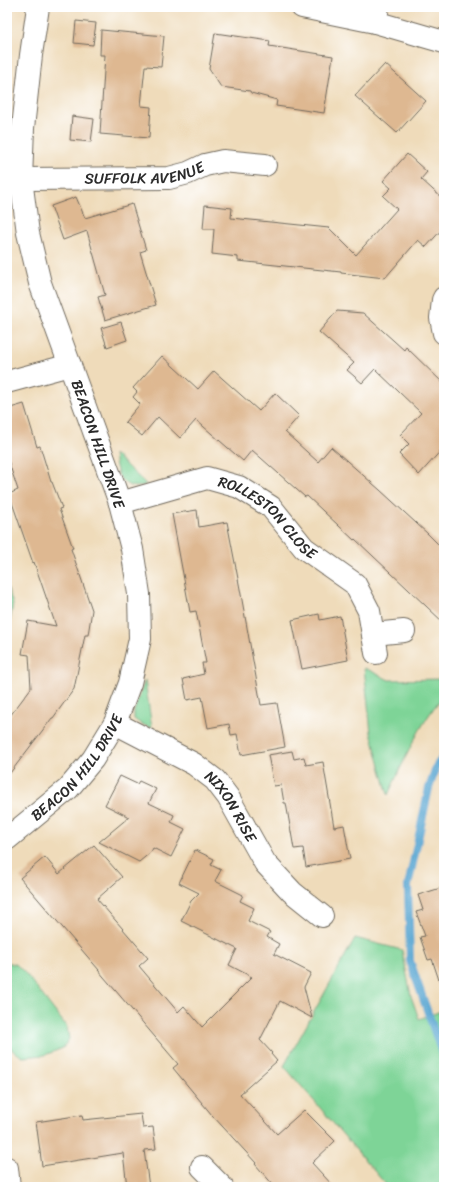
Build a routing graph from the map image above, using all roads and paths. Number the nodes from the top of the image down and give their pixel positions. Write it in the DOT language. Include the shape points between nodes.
graph roads {
  1 [pos="38,7"];
  2 [pos="302,7"];
  3 [pos="376,15"];
  4 [pos="444,42"];
  5 [pos="265,165"];
  6 [pos="21,178"];
  7 [pos="444,298"];
  8 [pos="444,333"];
  9 [pos="70,365"];
  10 [pos="7,382"];
  11 [pos="120,503"];
  12 [pos="404,631"];
  13 [pos="115,723"];
  14 [pos="7,839"];
  15 [pos="322,916"];
  16 [pos="202,1167"];
  17 [pos="7,1168"];
  18 [pos="9,1187"];
  19 [pos="222,1187"];
  1 -- 6 [label="street, BEACON HILL DRIVE" via="23,128"];
  2 -- 3 [label="street"];
  3 -- 4 [label="street"];
  5 -- 6 [label="street, SUFFOLK AVENUE" via="223,161 169,178"];
  6 -- 9 [label="street, BEACON HILL DRIVE" via="28,233 40,283"];
  7 -- 8 [label="street" via="441,318"];
  9 -- 10 [label="street"];
  9 -- 11 [label="street, BEACON HILL DRIVE"];
  11 -- 12 [label="street, ROLLESTON CLOSE" via="207,478 239,486 271,507 304,548 355,584 369,611 375,644"];
  11 -- 13 [label="street, BEACON HILL DRIVE" via="132,549 139,594 140,639 130,683"];
  13 -- 14 [label="street, BEACON HILL DRIVE" via="93,759 68,789"];
  13 -- 15 [label="street, NIXON RISE" via="194,764 215,780 228,797 265,864 292,892"];
  16 -- 19 [label="street"];
  17 -- 18 [label="street"];
}
